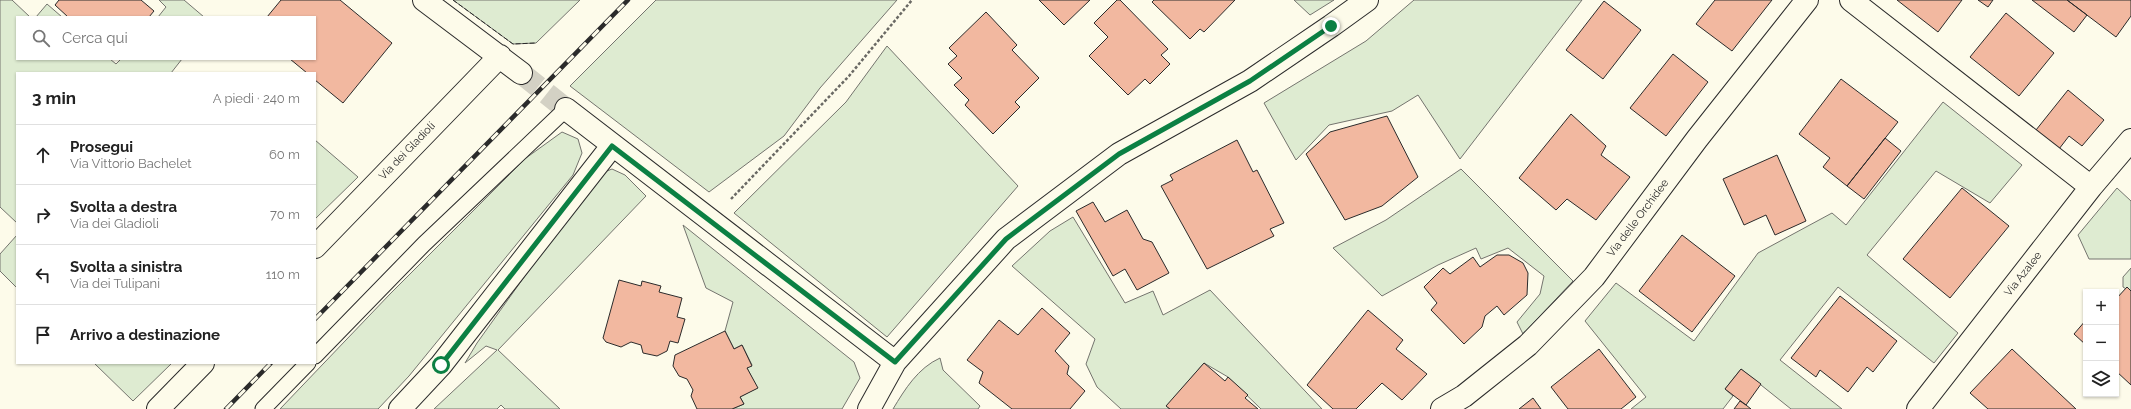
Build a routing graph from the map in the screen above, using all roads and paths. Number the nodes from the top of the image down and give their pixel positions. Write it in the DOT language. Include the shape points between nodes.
graph roads {
  1 [pos="424,0"];
  2 [pos="912,0"];
  3 [pos="1367,0"];
  4 [pos="1807,0"];
  5 [pos="1851,0"];
  6 [pos="500,56"];
  7 [pos="521,73"];
  8 [pos="566,109"];
  9 [pos="2131,140"];
  10 [pos="612,146"];
  11 [pos="2091,187"];
  12 [pos="710,221"];
  13 [pos="316,246"];
  14 [pos="316,355"];
  15 [pos="895,362"];
  16 [pos="202,364"];
  17 [pos="307,364"];
  18 [pos="158,409"];
  19 [pos="263,409"];
  20 [pos="400,409"];
  21 [pos="869,409"];
  22 [pos="1442,409"];
  23 [pos="1918,409"];
  1 -- 6 [label="street"];
  2 -- 12 [label="path" via="848,76"];
  3 -- 15 [label="street" via="1250,81 1119,154 1006,239"];
  4 -- 22 [label="street, Via delle Orchidee" via="1697,139 1594,277 1528,345 1464,396"];
  5 -- 11 [label="street"];
  6 -- 7 [label="street"];
  6 -- 13 [label="street, Via dei Gladioli"];
  8 -- 10 [label="street"];
  8 -- 14 [label="lane" via="424,244"];
  9 -- 11 [label="street, Via Azalee"];
  10 -- 12 [label="street"];
  10 -- 20 [label="street" via="441,365"];
  11 -- 23 [label="street, Via Azalee"];
  12 -- 15 [label="street"];
  15 -- 21 [label="street"];
  16 -- 18 [label="street"];
  17 -- 19 [label="lane"];
}
